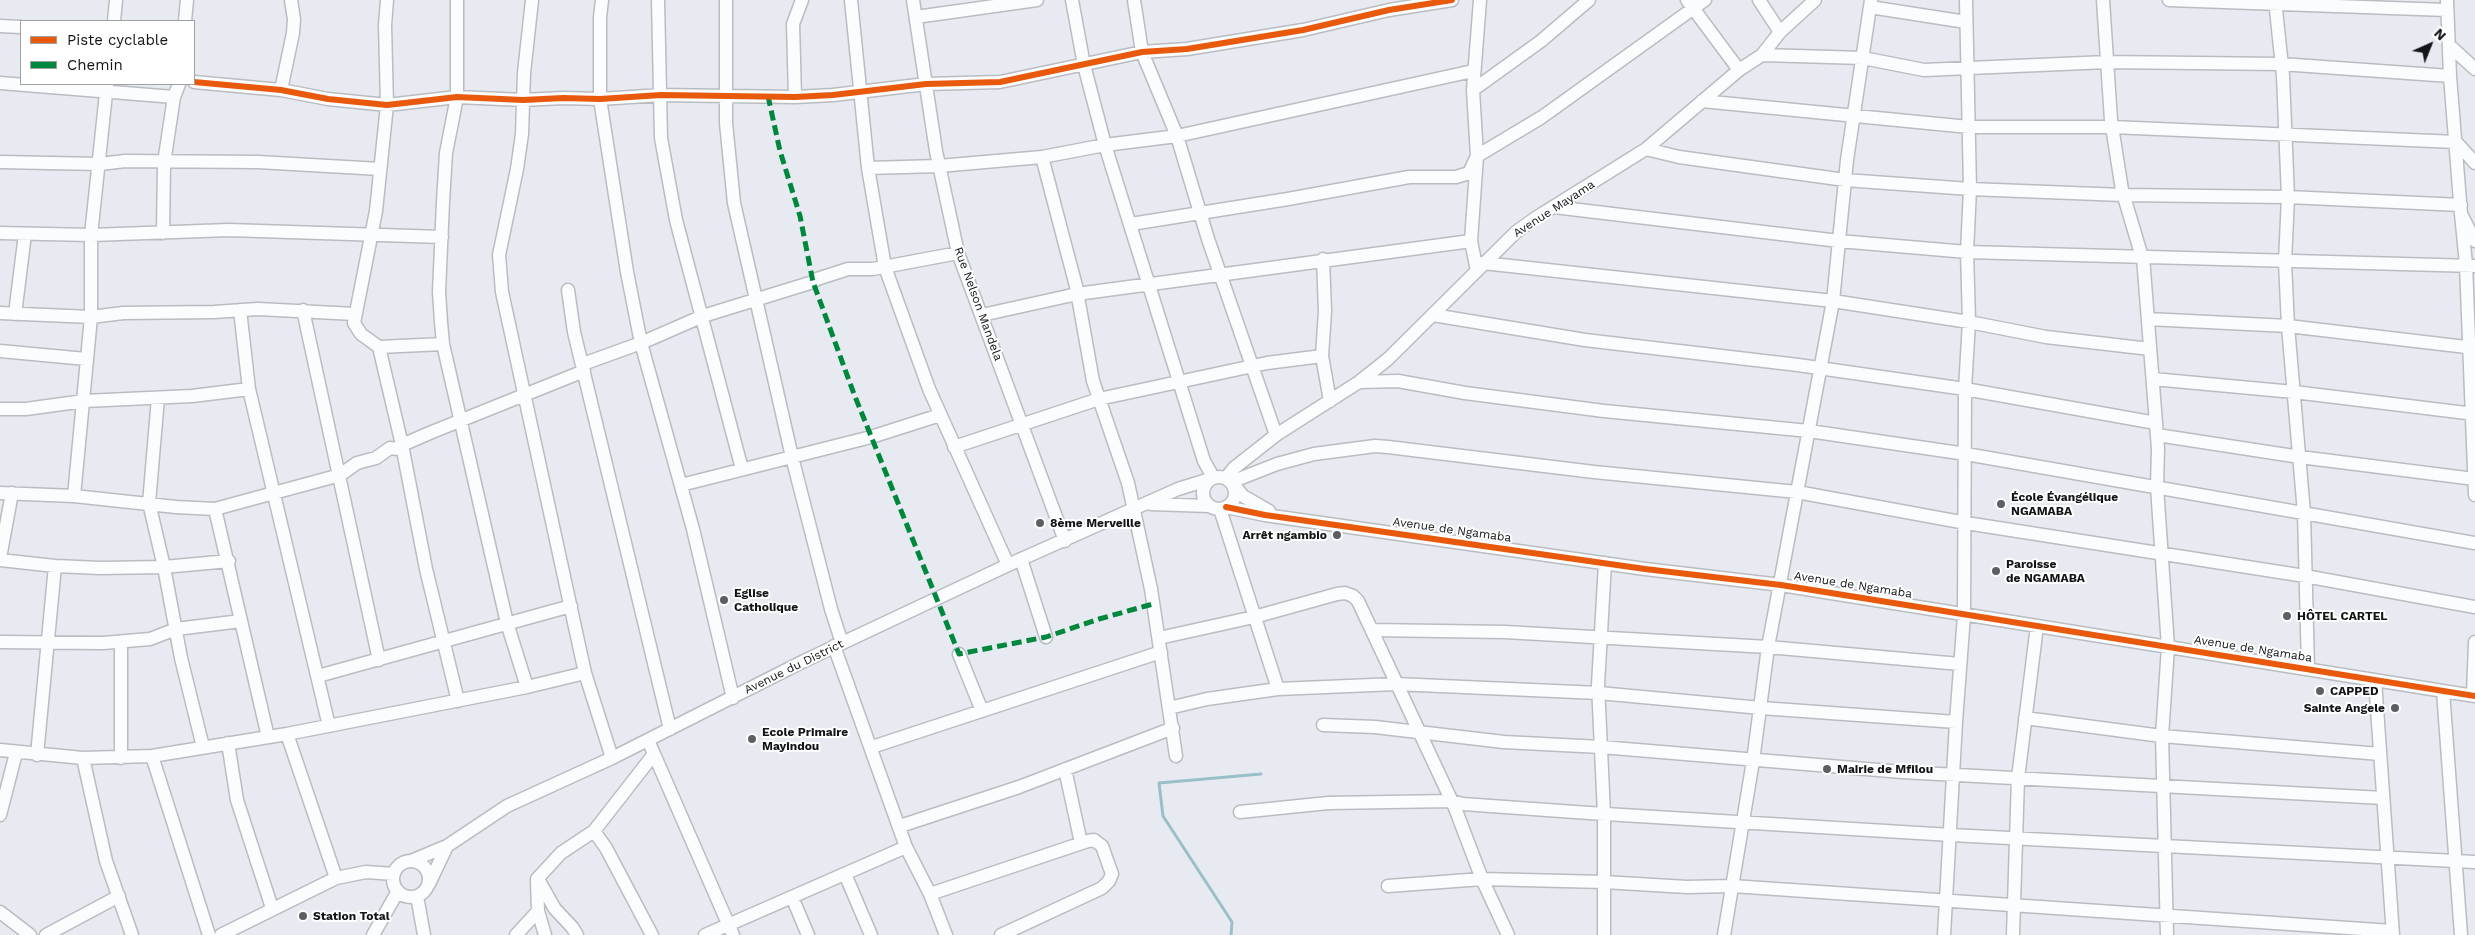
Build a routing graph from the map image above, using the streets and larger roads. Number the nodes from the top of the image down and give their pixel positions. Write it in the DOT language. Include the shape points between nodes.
graph roads {
  1 [pos="116,0"];
  2 [pos="188,0"];
  3 [pos="291,0"];
  4 [pos="387,0"];
  5 [pos="457,0"];
  6 [pos="532,0"];
  7 [pos="602,0"];
  8 [pos="658,0"];
  9 [pos="726,0"];
  10 [pos="802,0"];
  11 [pos="851,0"];
  12 [pos="913,0"];
  13 [pos="1037,0"];
  14 [pos="1072,0"];
  15 [pos="1134,0"];
  16 [pos="1452,0"];
  17 [pos="1480,0"];
  18 [pos="1589,0"];
  19 [pos="1705,0"];
  20 [pos="1759,0"];
  21 [pos="1815,0"];
  22 [pos="1966,0"];
  23 [pos="2103,0"];
  24 [pos="2169,0"];
  25 [pos="2275,3"];
  26 [pos="1870,4"];
  27 [pos="1690,5"];
  28 [pos="2447,5"];
  29 [pos="916,17"];
  30 [pos="114,20"];
  31 [pos="186,20"];
  32 [pos="1966,22"];
  33 [pos="0,26"];
  34 [pos="20,27"];
  35 [pos="1780,32"];
  36 [pos="2450,46"];
  37 [pos="1142,52"];
  38 [pos="1762,55"];
  39 [pos="1863,58"];
  40 [pos="2107,62"];
  41 [pos="2281,64"];
  42 [pos="1084,66"];
  43 [pos="1969,69"];
  44 [pos="2475,69"];
  45 [pos="1739,70"];
  46 [pos="1473,71"];
  47 [pos="2450,76"];
  48 [pos="195,82"];
  49 [pos="0,83"];
  50 [pos="20,84"];
  51 [pos="926,84"];
  52 [pos="53,85"];
  53 [pos="179,85"];
  54 [pos="106,87"];
  55 [pos="281,90"];
  56 [pos="1472,90"];
  57 [pos="860,91"];
  58 [pos="661,95"];
  59 [pos="726,95"];
  60 [pos="174,97"];
  61 [pos="457,97"];
  62 [pos="795,97"];
  63 [pos="523,100"];
  64 [pos="600,100"];
  65 [pos="1702,101"];
  66 [pos="387,105"];
  67 [pos="1854,116"];
  68 [pos="2112,126"];
  69 [pos="1969,127"];
  70 [pos="2285,133"];
  71 [pos="1177,136"];
  72 [pos="2456,142"];
  73 [pos="1105,145"];
  74 [pos="1646,150"];
  75 [pos="1478,156"];
  76 [pos="1042,157"];
  77 [pos="0,162"];
  78 [pos="164,162"];
  79 [pos="2475,163"];
  80 [pos="100,164"];
  81 [pos="939,166"];
  82 [pos="868,168"];
  83 [pos="380,169"];
  84 [pos="1845,180"];
  85 [pos="1970,189"];
  86 [pos="2122,195"];
  87 [pos="2288,197"];
  88 [pos="1554,207"];
  89 [pos="2461,209"];
  90 [pos="1200,213"];
  91 [pos="1131,224"];
  92 [pos="0,233"];
  93 [pos="163,233"];
  94 [pos="373,233"];
  95 [pos="25,234"];
  96 [pos="91,235"];
  97 [pos="442,237"];
  98 [pos="1471,241"];
  99 [pos="1839,241"];
  100 [pos="2475,241"];
  101 [pos="1967,252"];
  102 [pos="958,253"];
  103 [pos="2143,257"];
  104 [pos="1323,259"];
  105 [pos="2285,262"];
  106 [pos="2470,265"];
  107 [pos="885,267"];
  108 [pos="1480,267"];
  109 [pos="1221,275"];
  110 [pos="1149,284"];
  111 [pos="568,290"];
  112 [pos="1077,294"];
  113 [pos="757,300"];
  114 [pos="1833,301"];
  115 [pos="240,310"];
  116 [pos="303,310"];
  117 [pos="0,313"];
  118 [pos="15,314"];
  119 [pos="354,314"];
  120 [pos="982,315"];
  121 [pos="1433,315"];
  122 [pos="703,316"];
  123 [pos="91,317"];
  124 [pos="2148,319"];
  125 [pos="1969,322"];
  126 [pos="2288,326"];
  127 [pos="642,343"];
  128 [pos="443,344"];
  129 [pos="379,347"];
  130 [pos="2471,348"];
  131 [pos="2150,349"];
  132 [pos="0,351"];
  133 [pos="1322,356"];
  134 [pos="86,359"];
  135 [pos="1254,366"];
  136 [pos="584,368"];
  137 [pos="1820,368"];
  138 [pos="2153,379"];
  139 [pos="1180,381"];
  140 [pos="1359,382"];
  141 [pos="249,389"];
  142 [pos="1965,389"];
  143 [pos="2294,392"];
  144 [pos="524,395"];
  145 [pos="158,398"];
  146 [pos="1099,400"];
  147 [pos="84,401"];
  148 [pos="1330,401"];
  149 [pos="0,409"];
  150 [pos="2473,414"];
  151 [pos="940,415"];
  152 [pos="461,421"];
  153 [pos="1022,424"];
  154 [pos="2156,429"];
  155 [pos="1809,431"];
  156 [pos="1276,435"];
  157 [pos="402,445"];
  158 [pos="954,447"];
  159 [pos="1966,454"];
  160 [pos="792,457"];
  161 [pos="2300,457"];
  162 [pos="742,469"];
  163 [pos="340,475"];
  164 [pos="1210,479"];
  165 [pos="2475,479"];
  166 [pos="1230,481"];
  167 [pos="681,485"];
  168 [pos="2157,488"];
  169 [pos="1797,492"];
  170 [pos="6,493"];
  171 [pos="275,494"];
  172 [pos="2475,495"];
  173 [pos="74,496"];
  174 [pos="149,503"];
  175 [pos="1149,504"];
  176 [pos="1219,507"];
  177 [pos="215,509"];
  178 [pos="1133,510"];
  179 [pos="2304,513"];
  180 [pos="1286,517"];
  181 [pos="1966,523"];
  182 [pos="1065,540"];
  183 [pos="2475,543"];
  184 [pos="2162,554"];
  185 [pos="0,559"];
  186 [pos="1022,559"];
  187 [pos="229,561"];
  188 [pos="1605,563"];
  189 [pos="1008,565"];
  190 [pos="55,566"];
  191 [pos="164,567"];
  192 [pos="2305,576"];
  193 [pos="1781,585"];
  194 [pos="570,606"];
  195 [pos="2475,607"];
  196 [pos="1964,615"];
  197 [pos="1254,617"];
  198 [pos="241,621"];
  199 [pos="507,623"];
  200 [pos="2037,626"];
  201 [pos="176,629"];
  202 [pos="1372,630"];
  203 [pos="1046,637"];
  204 [pos="1159,638"];
  205 [pos="1601,638"];
  206 [pos="0,642"];
  207 [pos="120,642"];
  208 [pos="444,642"];
  209 [pos="2475,642"];
  210 [pos="49,643"];
  211 [pos="838,645"];
  212 [pos="1768,646"];
  213 [pos="2168,647"];
  214 [pos="1161,652"];
  215 [pos="959,654"];
  216 [pos="379,660"];
  217 [pos="1960,664"];
  218 [pos="2308,668"];
  219 [pos="585,673"];
  220 [pos="318,676"];
  221 [pos="2375,680"];
  222 [pos="1396,684"];
  223 [pos="527,687"];
  224 [pos="1278,689"];
  225 [pos="2443,691"];
  226 [pos="1599,693"];
  227 [pos="2474,695"];
  228 [pos="733,698"];
  229 [pos="458,701"];
  230 [pos="1169,708"];
  231 [pos="1761,708"];
  232 [pos="982,711"];
  233 [pos="2025,718"];
  234 [pos="1956,722"];
  235 [pos="1324,725"];
  236 [pos="329,726"];
  237 [pos="1172,728"];
  238 [pos="670,729"];
  239 [pos="1419,730"];
  240 [pos="287,734"];
  241 [pos="2162,736"];
  242 [pos="268,737"];
  243 [pos="648,740"];
  244 [pos="228,743"];
  245 [pos="203,747"];
  246 [pos="872,747"];
  247 [pos="1601,747"];
  248 [pos="0,750"];
  249 [pos="16,753"];
  250 [pos="654,754"];
  251 [pos="2380,754"];
  252 [pos="37,755"];
  253 [pos="152,756"];
  254 [pos="1176,756"];
  255 [pos="83,758"];
  256 [pos="121,758"];
  257 [pos="612,758"];
  258 [pos="1753,761"];
  259 [pos="1065,769"];
  260 [pos="1953,773"];
  261 [pos="2018,778"];
  262 [pos="2164,787"];
  263 [pos="2383,798"];
  264 [pos="1452,801"];
  265 [pos="1240,812"];
  266 [pos="1604,814"];
  267 [pos="0,815"];
  268 [pos="1743,821"];
  269 [pos="900,826"];
  270 [pos="594,831"];
  271 [pos="1951,835"];
  272 [pos="2015,838"];
  273 [pos="1081,843"];
  274 [pos="2166,845"];
  275 [pos="448,846"];
  276 [pos="906,847"];
  277 [pos="2388,856"];
  278 [pos="411,861"];
  279 [pos="2454,861"];
  280 [pos="2475,862"];
  281 [pos="394,874"];
  282 [pos="845,874"];
  283 [pos="336,878"];
  284 [pos="537,879"];
  285 [pos="1482,879"];
  286 [pos="1604,882"];
  287 [pos="429,884"];
  288 [pos="1388,886"];
  289 [pos="1732,886"];
  290 [pos="398,891"];
  291 [pos="930,894"];
  292 [pos="119,896"];
  293 [pos="417,896"];
  294 [pos="792,897"];
  295 [pos="1946,899"];
  296 [pos="2015,904"];
  297 [pos="272,908"];
  298 [pos="538,911"];
  299 [pos="0,912"];
  300 [pos="2167,915"];
  301 [pos="731,930"];
  302 [pos="240,931"];
  303 [pos="1018,932"];
  304 [pos="2392,933"];
  305 [pos="30,935"];
  306 [pos="46,935"];
  307 [pos="132,935"];
  308 [pos="209,935"];
  309 [pos="221,935"];
  310 [pos="373,935"];
  311 [pos="424,935"];
  312 [pos="516,935"];
  313 [pos="545,935"];
  314 [pos="577,935"];
  315 [pos="652,935"];
  316 [pos="705,935"];
  317 [pos="808,935"];
  318 [pos="871,935"];
  319 [pos="946,935"];
  320 [pos="1001,935"];
  321 [pos="1508,935"];
  322 [pos="1604,935"];
  323 [pos="1724,935"];
  324 [pos="1944,935"];
  325 [pos="2013,935"];
  326 [pos="2167,935"];
  327 [pos="2461,935"];
  1 -- 30 [label="street"];
  2 -- 31 [label="street"];
  3 -- 55 [label="street" via="293,33"];
  4 -- 66 [label="street"];
  5 -- 61 [label="street"];
  6 -- 63 [label="street"];
  7 -- 64 [label="street"];
  8 -- 58 [label="street"];
  9 -- 59 [label="street"];
  10 -- 62 [label="street" via="792,24"];
  11 -- 57 [label="street"];
  12 -- 29 [label="street, Rue Nelson Mandela"];
  13 -- 29 [label="street"];
  14 -- 42 [label="street"];
  15 -- 37 [label="street"];
  16 -- 37 [label="street" via="1389,10 1293,32 1186,49"];
  17 -- 46 [label="street"];
  18 -- 56 [label="street" via="1541,41"];
  19 -- 27 [label="street"];
  20 -- 35 [label="street"];
  21 -- 35 [label="street, Avenue Mayama"];
  22 -- 32 [label="street"];
  23 -- 40 [label="street"];
  24 -- 25 [label="street"];
  25 -- 28 [label="street"];
  25 -- 41 [label="street"];
  26 -- 32 [label="street"];
  26 -- 39 [label="street"];
  27 -- 45 [label="street"];
  27 -- 75 [label="street" via="1542,117"];
  28 -- 36 [label="street"];
  29 -- 51 [label="street, Rue Nelson Mandela"];
  32 -- 43 [label="street"];
  33 -- 34 [label="street"];
  35 -- 38 [label="street, Avenue Mayama"];
  36 -- 44 [label="street"];
  36 -- 47 [label="street"];
  37 -- 42 [label="street"];
  37 -- 71 [label="street"];
  38 -- 39 [label="street"];
  38 -- 45 [label="street, Avenue Mayama"];
  39 -- 43 [label="street" via="1924,70"];
  39 -- 67 [label="street"];
  40 -- 41 [label="street"];
  40 -- 43 [label="street"];
  40 -- 68 [label="street"];
  41 -- 47 [label="street"];
  41 -- 70 [label="street"];
  42 -- 51 [label="street" via="1000,82"];
  42 -- 73 [label="street"];
  43 -- 69 [label="street"];
  45 -- 65 [label="street, Avenue Mayama"];
  46 -- 56 [label="street"];
  46 -- 71 [label="street"];
  47 -- 72 [label="street"];
  48 -- 55 [label="street"];
  49 -- 50 [label="street"];
  51 -- 57 [label="street"];
  51 -- 81 [label="street, Rue Nelson Mandela"];
  52 -- 54 [label="street"];
  53 -- 60 [label="street"];
  54 -- 60 [label="street"];
  54 -- 80 [label="street"];
  55 -- 66 [label="street"];
  56 -- 75 [label="street"];
  57 -- 62 [label="street"];
  57 -- 82 [label="street"];
  58 -- 59 [label="street"];
  58 -- 64 [label="street"];
  58 -- 122 [label="street" via="661,138 676,220"];
  59 -- 62 [label="street"];
  59 -- 113 [label="street" via="734,203"];
  60 -- 78 [label="street"];
  61 -- 63 [label="street"];
  61 -- 66 [label="street"];
  61 -- 97 [label="street" via="446,153"];
  63 -- 64 [label="street"];
  63 -- 144 [label="street" via="517,169 499,255 502,292"];
  64 -- 127 [label="street" via="617,217"];
  65 -- 67 [label="street"];
  65 -- 74 [label="street, Avenue Mayama"];
  66 -- 83 [label="street"];
  67 -- 69 [label="street"];
  67 -- 84 [label="street"];
  68 -- 69 [label="street"];
  68 -- 70 [label="street"];
  68 -- 86 [label="street"];
  69 -- 85 [label="street"];
  70 -- 72 [label="street"];
  70 -- 87 [label="street"];
  71 -- 73 [label="street"];
  71 -- 90 [label="street"];
  72 -- 79 [label="street"];
  72 -- 89 [label="street"];
  73 -- 76 [label="street"];
  73 -- 91 [label="street"];
  74 -- 84 [label="street"];
  74 -- 88 [label="street, Avenue Mayama"];
  75 -- 90 [label="street" via="1469,174 1456,177 1409,177"];
  75 -- 98 [label="street"];
  76 -- 81 [label="street"];
  76 -- 112 [label="street"];
  77 -- 80 [label="street"];
  78 -- 80 [label="street"];
  78 -- 83 [label="street" via="258,162"];
  78 -- 93 [label="street"];
  80 -- 96 [label="street"];
  81 -- 82 [label="street"];
  81 -- 102 [label="street, Rue Nelson Mandela"];
  82 -- 107 [label="street"];
  83 -- 94 [label="street"];
  84 -- 85 [label="street"];
  84 -- 99 [label="street"];
  85 -- 86 [label="street"];
  85 -- 101 [label="street"];
  86 -- 87 [label="street"];
  86 -- 103 [label="street"];
  87 -- 89 [label="street"];
  87 -- 105 [label="street"];
  88 -- 99 [label="street"];
  88 -- 108 [label="street, Avenue Mayama" via="1516,232"];
  89 -- 100 [label="street"];
  89 -- 106 [label="street"];
  90 -- 91 [label="street"];
  90 -- 109 [label="street"];
  91 -- 110 [label="street"];
  92 -- 95 [label="street"];
  93 -- 94 [label="street" via="229,230"];
  93 -- 96 [label="street"];
  94 -- 97 [label="street"];
  94 -- 119 [label="street"];
  95 -- 96 [label="street"];
  95 -- 118 [label="street"];
  96 -- 123 [label="street"];
  97 -- 128 [label="street" via="439,292"];
  98 -- 104 [label="street"];
  98 -- 108 [label="street"];
  99 -- 101 [label="street"];
  99 -- 114 [label="street"];
  101 -- 103 [label="street"];
  101 -- 125 [label="street"];
  102 -- 107 [label="street"];
  102 -- 120 [label="street, Rue Nelson Mandela"];
  103 -- 105 [label="street"];
  103 -- 124 [label="street"];
  104 -- 109 [label="street"];
  104 -- 133 [label="street" via="1325,311"];
  105 -- 106 [label="street"];
  105 -- 126 [label="street"];
  106 -- 130 [label="street"];
  107 -- 113 [label="street" via="848,269"];
  107 -- 151 [label="street"];
  108 -- 114 [label="street"];
  108 -- 121 [label="street, Avenue Mayama"];
  109 -- 110 [label="street"];
  109 -- 135 [label="street"];
  110 -- 112 [label="street"];
  110 -- 139 [label="street"];
  111 -- 136 [label="street" via="574,332"];
  112 -- 120 [label="street"];
  112 -- 146 [label="street"];
  113 -- 122 [label="street"];
  113 -- 160 [label="street"];
  114 -- 125 [label="street"];
  114 -- 137 [label="street"];
  115 -- 116 [label="street"];
  115 -- 123 [label="street"];
  115 -- 141 [label="street"];
  116 -- 119 [label="street"];
  116 -- 163 [label="street"];
  117 -- 118 [label="street"];
  118 -- 123 [label="street"];
  119 -- 129 [label="street" via="356,329"];
  120 -- 153 [label="street, Rue Nelson Mandela"];
  121 -- 137 [label="street" via="1585,340"];
  121 -- 140 [label="street, Avenue Mayama"];
  122 -- 127 [label="street"];
  122 -- 162 [label="street"];
  123 -- 134 [label="street"];
  124 -- 126 [label="street"];
  124 -- 131 [label="street"];
  125 -- 131 [label="street" via="2046,337"];
  125 -- 142 [label="street"];
  126 -- 130 [label="street"];
  126 -- 143 [label="street"];
  127 -- 136 [label="street"];
  127 -- 167 [label="street"];
  128 -- 129 [label="street"];
  128 -- 152 [label="street"];
  129 -- 157 [label="street"];
  130 -- 150 [label="street"];
  131 -- 138 [label="street"];
  132 -- 134 [label="street"];
  133 -- 135 [label="street"];
  133 -- 148 [label="street"];
  134 -- 147 [label="street"];
  135 -- 139 [label="street"];
  135 -- 156 [label="street"];
  136 -- 144 [label="street"];
  136 -- 238 [label="street"];
  137 -- 142 [label="street"];
  137 -- 155 [label="street"];
  138 -- 143 [label="street"];
  138 -- 154 [label="street"];
  139 -- 146 [label="street"];
  139 -- 164 [label="street"];
  140 -- 148 [label="street, Avenue Mayama"];
  140 -- 155 [label="street" via="1398,381 1604,411"];
  141 -- 145 [label="street"];
  141 -- 171 [label="street"];
  142 -- 154 [label="street"];
  142 -- 159 [label="street"];
  143 -- 150 [label="street"];
  143 -- 161 [label="street"];
  144 -- 152 [label="street"];
  144 -- 194 [label="street"];
  145 -- 147 [label="street"];
  145 -- 174 [label="street"];
  146 -- 153 [label="street"];
  146 -- 178 [label="street" via="1128,483"];
  147 -- 149 [label="street"];
  147 -- 173 [label="street"];
  148 -- 156 [label="street, Avenue Mayama"];
  150 -- 165 [label="street"];
  151 -- 158 [label="street"];
  151 -- 160 [label="street"];
  152 -- 157 [label="street"];
  152 -- 199 [label="street"];
  153 -- 158 [label="street"];
  153 -- 182 [label="street, Rue Nelson Mandela"];
  154 -- 161 [label="street"];
  154 -- 168 [label="street"];
  155 -- 159 [label="street"];
  155 -- 169 [label="street"];
  156 -- 166 [label="street, Avenue Mayama" via="1234,468"];
  157 -- 163 [label="street" via="398,449 390,448 376,458 357,462"];
  157 -- 208 [label="street"];
  158 -- 189 [label="street"];
  159 -- 168 [label="street"];
  159 -- 181 [label="street"];
  160 -- 162 [label="street"];
  160 -- 211 [label="street"];
  161 -- 165 [label="street"];
  161 -- 179 [label="street"];
  162 -- 167 [label="street"];
  163 -- 171 [label="street"];
  163 -- 216 [label="street"];
  164 -- 166 [label="street"];
  164 -- 175 [label="street, Avenue du District"];
  164 -- 176 [label="street" via="1202,492 1204,500"];
  165 -- 172 [label="street"];
  166 -- 169 [label="street" via="1314,454 1375,446"];
  166 -- 176 [label="street" via="1235,496"];
  166 -- 180 [label="street, Avenue de Ngamaba" via="1250,502"];
  167 -- 228 [label="street"];
  168 -- 179 [label="street"];
  168 -- 184 [label="street"];
  169 -- 181 [label="street"];
  169 -- 193 [label="street"];
  170 -- 173 [label="street"];
  170 -- 185 [label="street"];
  171 -- 177 [label="street"];
  171 -- 220 [label="street"];
  173 -- 174 [label="street"];
  174 -- 177 [label="street"];
  174 -- 191 [label="street"];
  175 -- 176 [label="street, Avenue du District"];
  175 -- 178 [label="street, Avenue du District"];
  176 -- 180 [label="street, Avenue de Ngamaba"];
  176 -- 197 [label="street"];
  177 -- 187 [label="street"];
  178 -- 182 [label="street, Avenue du District"];
  178 -- 204 [label="street"];
  179 -- 183 [label="street"];
  179 -- 192 [label="street"];
  180 -- 188 [label="street, Avenue de Ngamaba"];
  181 -- 184 [label="street"];
  181 -- 196 [label="street"];
  182 -- 186 [label="street, Avenue du District"];
  184 -- 192 [label="street"];
  184 -- 213 [label="street"];
  185 -- 190 [label="street"];
  186 -- 189 [label="street, Avenue du District"];
  186 -- 203 [label="street"];
  187 -- 191 [label="street"];
  187 -- 198 [label="street"];
  188 -- 193 [label="street, Avenue de Ngamaba"];
  188 -- 205 [label="street"];
  189 -- 211 [label="street, Avenue du District"];
  190 -- 191 [label="street"];
  190 -- 210 [label="street"];
  191 -- 201 [label="street"];
  192 -- 195 [label="street"];
  192 -- 218 [label="street"];
  193 -- 196 [label="street, Avenue de Ngamaba"];
  193 -- 212 [label="street"];
  194 -- 199 [label="street"];
  194 -- 219 [label="street"];
  196 -- 200 [label="street, Avenue de Ngamaba"];
  196 -- 217 [label="street"];
  197 -- 202 [label="street" via="1345,593 1358,601"];
  197 -- 204 [label="street"];
  197 -- 224 [label="street"];
  198 -- 201 [label="street"];
  198 -- 242 [label="street"];
  199 -- 208 [label="street"];
  199 -- 223 [label="street"];
  200 -- 213 [label="street, Avenue de Ngamaba"];
  200 -- 233 [label="street"];
  201 -- 207 [label="street" via="150,639"];
  201 -- 245 [label="street"];
  202 -- 205 [label="street" via="1505,632"];
  202 -- 222 [label="street"];
  204 -- 214 [label="street"];
  205 -- 212 [label="street"];
  205 -- 226 [label="street"];
  206 -- 210 [label="street"];
  207 -- 210 [label="street"];
  207 -- 256 [label="street"];
  208 -- 216 [label="street"];
  208 -- 229 [label="street"];
  209 -- 227 [label="street"];
  210 -- 252 [label="street"];
  211 -- 228 [label="street, Avenue du District"];
  211 -- 246 [label="street"];
  212 -- 217 [label="street"];
  212 -- 231 [label="street"];
  213 -- 218 [label="street, Avenue de Ngamaba"];
  213 -- 241 [label="street"];
  214 -- 230 [label="street"];
  214 -- 232 [label="street"];
  215 -- 232 [label="street"];
  216 -- 220 [label="street"];
  217 -- 234 [label="street"];
  218 -- 221 [label="street, Avenue de Ngamaba"];
  219 -- 223 [label="street"];
  219 -- 257 [label="street"];
  220 -- 236 [label="street"];
  221 -- 225 [label="street, Avenue de Ngamaba"];
  221 -- 251 [label="street"];
  222 -- 224 [label="street"];
  222 -- 226 [label="street"];
  222 -- 239 [label="street"];
  223 -- 229 [label="street"];
  224 -- 230 [label="street"];
  225 -- 227 [label="street, Avenue de Ngamaba"];
  225 -- 279 [label="street"];
  226 -- 231 [label="street"];
  226 -- 247 [label="street"];
  228 -- 238 [label="street, Avenue du District"];
  229 -- 236 [label="street"];
  230 -- 237 [label="street"];
  231 -- 234 [label="street"];
  231 -- 258 [label="street"];
  232 -- 246 [label="street"];
  233 -- 241 [label="street"];
  233 -- 261 [label="street"];
  234 -- 260 [label="street"];
  235 -- 239 [label="street"];
  236 -- 240 [label="street"];
  237 -- 254 [label="street"];
  237 -- 259 [label="street"];
  238 -- 243 [label="street, Avenue du District"];
  239 -- 247 [label="street" via="1504,742"];
  239 -- 264 [label="street"];
  240 -- 242 [label="street"];
  240 -- 283 [label="street"];
  241 -- 251 [label="street"];
  241 -- 262 [label="street"];
  242 -- 244 [label="street"];
  243 -- 250 [label="street"];
  243 -- 257 [label="street, Avenue du District"];
  244 -- 245 [label="street"];
  244 -- 297 [label="street" via="237,800"];
  245 -- 253 [label="street"];
  246 -- 269 [label="street"];
  247 -- 258 [label="street"];
  247 -- 266 [label="street"];
  248 -- 249 [label="street"];
  249 -- 252 [label="street"];
  249 -- 267 [label="street"];
  250 -- 270 [label="street"];
  250 -- 301 [label="street"];
  251 -- 263 [label="street"];
  252 -- 255 [label="street"];
  253 -- 256 [label="street"];
  253 -- 308 [label="street"];
  255 -- 256 [label="street"];
  255 -- 292 [label="street" via="106,861"];
  257 -- 275 [label="street, Avenue du District" via="507,806"];
  258 -- 260 [label="street"];
  258 -- 268 [label="street"];
  259 -- 269 [label="street"];
  259 -- 273 [label="street"];
  260 -- 261 [label="street"];
  260 -- 271 [label="street"];
  261 -- 262 [label="street"];
  261 -- 272 [label="street"];
  262 -- 263 [label="street"];
  262 -- 274 [label="street"];
  263 -- 277 [label="street"];
  264 -- 265 [label="street" via="1328,803"];
  264 -- 266 [label="street"];
  264 -- 285 [label="street"];
  266 -- 268 [label="street"];
  266 -- 286 [label="street"];
  268 -- 271 [label="street"];
  268 -- 289 [label="street"];
  269 -- 276 [label="street"];
  270 -- 284 [label="street" via="561,853"];
  270 -- 315 [label="street"];
  271 -- 272 [label="street"];
  271 -- 295 [label="street"];
  272 -- 274 [label="street"];
  272 -- 296 [label="street"];
  273 -- 291 [label="street"];
  273 -- 303 [label="street" via="1094,840 1102,846 1112,874 1110,881"];
  274 -- 277 [label="street"];
  274 -- 300 [label="street"];
  275 -- 278 [label="street, Avenue du District"];
  275 -- 287 [label="street, Avenue du District"];
  276 -- 282 [label="street"];
  276 -- 291 [label="street"];
  277 -- 279 [label="street"];
  277 -- 304 [label="street"];
  278 -- 281 [label="street" via="400,865"];
  278 -- 287 [label="street" via="426,868"];
  279 -- 280 [label="street"];
  279 -- 327 [label="street"];
  281 -- 283 [label="street" via="366,872"];
  281 -- 290 [label="street"];
  282 -- 294 [label="street"];
  282 -- 318 [label="street"];
  283 -- 297 [label="street"];
  284 -- 298 [label="street"];
  284 -- 314 [label="street" via="555,909"];
  285 -- 286 [label="street"];
  285 -- 288 [label="street"];
  285 -- 321 [label="street"];
  286 -- 289 [label="street"];
  286 -- 322 [label="street"];
  287 -- 293 [label="street"];
  289 -- 295 [label="street"];
  289 -- 323 [label="street"];
  290 -- 293 [label="street"];
  290 -- 310 [label="street"];
  291 -- 319 [label="street"];
  292 -- 306 [label="street"];
  292 -- 307 [label="street"];
  293 -- 311 [label="street"];
  294 -- 301 [label="street"];
  294 -- 317 [label="street"];
  295 -- 296 [label="street"];
  295 -- 324 [label="street"];
  296 -- 300 [label="street"];
  296 -- 325 [label="street"];
  297 -- 302 [label="street"];
  298 -- 312 [label="street"];
  298 -- 313 [label="street"];
  299 -- 305 [label="street"];
  300 -- 304 [label="street"];
  300 -- 326 [label="street"];
  301 -- 316 [label="street"];
  302 -- 309 [label="street"];
  303 -- 320 [label="street"];
}
